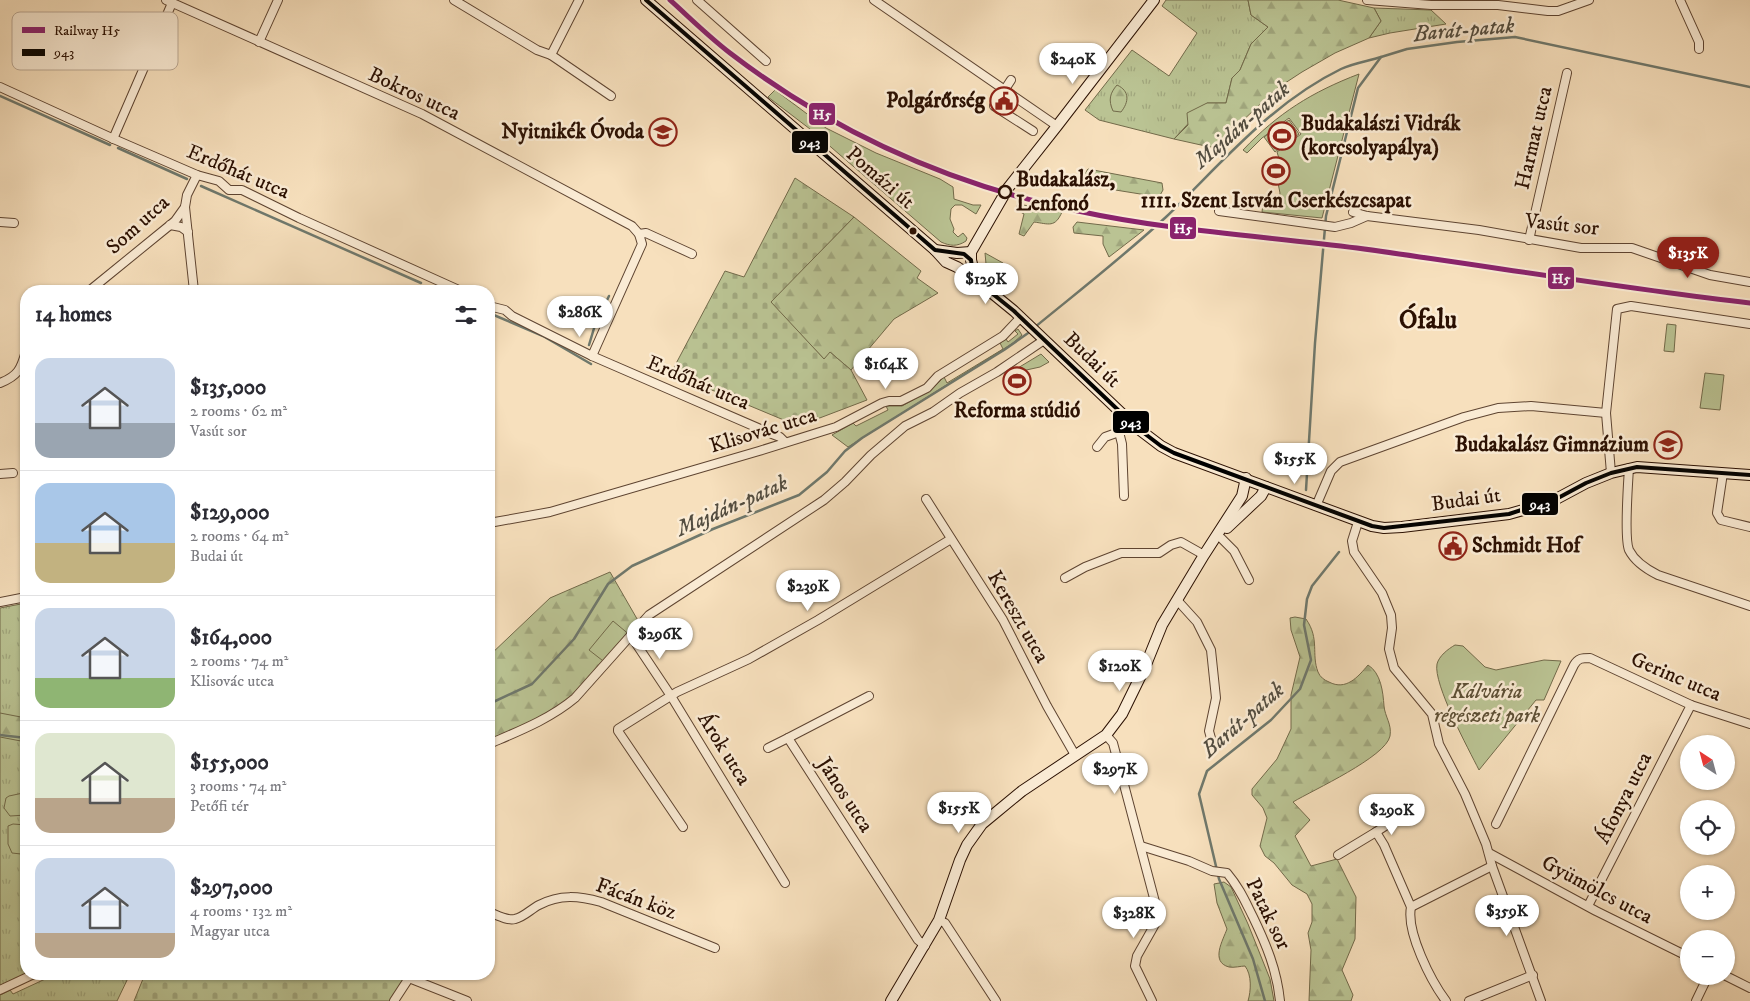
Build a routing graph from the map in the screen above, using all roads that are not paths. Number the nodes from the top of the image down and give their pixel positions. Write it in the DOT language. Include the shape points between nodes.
graph roads {
  1 [pos="278,0"];
  2 [pos="454,0"];
  3 [pos="579,0"];
  4 [pos="646,0"];
  5 [pos="697,0"];
  6 [pos="874,0"];
  7 [pos="1154,0"];
  8 [pos="1367,0"];
  9 [pos="1588,0"];
  10 [pos="1680,0"];
  11 [pos="169,1"];
  12 [pos="259,42"];
  13 [pos="1699,49"];
  14 [pos="551,55"];
  15 [pos="766,61"];
  16 [pos="141,70"];
  17 [pos="1567,73"];
  18 [pos="1011,80"];
  19 [pos="0,87"];
  20 [pos="1005,90"];
  21 [pos="611,96"];
  22 [pos="1057,126"];
  23 [pos="1034,132"];
  24 [pos="113,139"];
  25 [pos="198,175"];
  26 [pos="185,207"];
  27 [pos="1218,211"];
  28 [pos="1353,212"];
  29 [pos="1367,216"];
  30 [pos="0,222"];
  31 [pos="14,223"];
  32 [pos="170,225"];
  33 [pos="188,232"];
  34 [pos="639,234"];
  35 [pos="1529,240"];
  36 [pos="935,250"];
  37 [pos="692,254"];
  38 [pos="971,256"];
  39 [pos="957,267"];
  40 [pos="976,280"];
  41 [pos="1750,282"];
  42 [pos="96,285"];
  43 [pos="194,285"];
  44 [pos="448,285"];
  45 [pos="495,307"];
  46 [pos="1024,320"];
  47 [pos="1750,324"];
  48 [pos="1041,338"];
  49 [pos="592,356"];
  50 [pos="20,369"];
  51 [pos="0,383"];
  52 [pos="1606,413"];
  53 [pos="1130,422"];
  54 [pos="1119,432"];
  55 [pos="785,442"];
  56 [pos="1097,447"];
  57 [pos="1629,468"];
  58 [pos="13,473"];
  59 [pos="1611,473"];
  60 [pos="1723,473"];
  61 [pos="0,474"];
  62 [pos="1750,475"];
  63 [pos="1246,478"];
  64 [pos="1266,488"];
  65 [pos="1124,496"];
  66 [pos="926,499"];
  67 [pos="1316,506"];
  68 [pos="495,522"];
  69 [pos="1358,522"];
  70 [pos="1750,527"];
  71 [pos="1218,535"];
  72 [pos="950,539"];
  73 [pos="1204,555"];
  74 [pos="1065,578"];
  75 [pos="1249,580"];
  76 [pos="20,598"];
  77 [pos="1177,600"];
  78 [pos="0,602"];
  79 [pos="1750,606"];
  80 [pos="630,636"];
  81 [pos="671,696"];
  82 [pos="870,696"];
  83 [pos="1691,705"];
  84 [pos="1750,724"];
  85 [pos="1106,735"];
  86 [pos="788,738"];
  87 [pos="495,741"];
  88 [pos="768,748"];
  89 [pos="1214,750"];
  90 [pos="1075,755"];
  91 [pos="1411,809"];
  92 [pos="1496,824"];
  93 [pos="683,827"];
  94 [pos="1376,832"];
  95 [pos="1142,846"];
  96 [pos="1489,853"];
  97 [pos="1338,855"];
  98 [pos="1492,866"];
  99 [pos="785,883"];
  100 [pos="1588,906"];
  101 [pos="1410,907"];
  102 [pos="495,914"];
  103 [pos="939,920"];
  104 [pos="925,946"];
  105 [pos="715,948"];
  106 [pos="1680,952"];
  107 [pos="1533,975"];
  108 [pos="21,980"];
  109 [pos="407,980"];
  110 [pos="418,980"];
  111 [pos="1735,980"];
  112 [pos="1704,985"];
  113 [pos="1750,988"];
  114 [pos="0,990"];
  115 [pos="894,1000"];
  116 [pos="394,1001"];
  117 [pos="467,1001"];
  118 [pos="996,1001"];
  119 [pos="1152,1001"];
  120 [pos="1280,1001"];
  121 [pos="1446,1001"];
  122 [pos="1470,1001"];
  123 [pos="1541,1001"];
  124 [pos="1696,1001"];
  1 -- 12 [label="street"];
  2 -- 14 [label="street" via="537,50"];
  3 -- 14 [label="street"];
  4 -- 36 [label="main road, Pomázi út"];
  5 -- 15 [label="street"];
  6 -- 20 [label="street"];
  7 -- 22 [label="main road"];
  8 -- 9 [label="street" via="1431,5 1498,5 1548,11 1558,11"];
  10 -- 13 [label="street" via="1699,42"];
  11 -- 12 [label="street, Bokros utca"];
  12 -- 34 [label="street, Bokros utca" via="422,114 632,226"];
  14 -- 21 [label="street"];
  16 -- 24 [label="street"];
  17 -- 35 [label="street, Harmat utca"];
  18 -- 20 [label="street"];
  19 -- 24 [label="street, Erdőhát utca"];
  20 -- 22 [label="street"];
  20 -- 23 [label="street" via="994,106"];
  22 -- 38 [label="main road" via="1004,193"];
  24 -- 25 [label="street, Erdőhát utca"];
  25 -- 26 [label="street, Som utca"];
  25 -- 44 [label="street, Erdőhát utca" via="219,181 229,190 242,190"];
  26 -- 32 [label="street, Som utca"];
  26 -- 33 [label="street"];
  27 -- 29 [label="street, Vasút sor" via="1326,225 1351,223"];
  28 -- 29 [label="street, Vasút sor"];
  29 -- 35 [label="street, Vasút sor" via="1479,230"];
  30 -- 31 [label="street"];
  32 -- 33 [label="street"];
  32 -- 42 [label="street, Som utca"];
  33 -- 43 [label="street"];
  34 -- 37 [label="street" via="646,233"];
  34 -- 49 [label="street" via="642,244"];
  35 -- 41 [label="street, Vasút sor" via="1581,248 1632,248 1710,274"];
  36 -- 38 [label="main road"];
  36 -- 39 [label="main road, Pomázi út" via="946,262"];
  38 -- 39 [label="main road" via="964,265"];
  38 -- 40 [label="main road"];
  39 -- 40 [label="main road, Budai út"];
  40 -- 46 [label="main road, Budai út"];
  45 -- 49 [label="street, Erdőhát utca" via="506,310"];
  46 -- 48 [label="main road, Budai út"];
  46 -- 55 [label="street, Klisovác utca" via="938,376 930,385 901,401 882,403 836,427"];
  47 -- 52 [label="street" via="1631,306 1617,309"];
  48 -- 53 [label="main road, Budai út"];
  48 -- 80 [label="street" via="1034,348 933,412 905,426 824,500 661,606"];
  49 -- 55 [label="street, Erdőhát utca" via="780,437"];
  50 -- 51 [label="street"];
  52 -- 59 [label="street"];
  52 -- 67 [label="street" via="1531,406 1498,408 1464,417 1340,462 1331,471"];
  53 -- 54 [label="street"];
  53 -- 63 [label="main road, Budai út" via="1174,453"];
  54 -- 56 [label="street" via="1105,437"];
  54 -- 65 [label="street"];
  55 -- 68 [label="street, Klisovác utca" via="550,512"];
  57 -- 59 [label="main road, Budai út"];
  57 -- 60 [label="main road, Budai út" via="1648,466"];
  57 -- 79 [label="street" via="1627,545 1635,559 1658,576"];
  58 -- 61 [label="street"];
  59 -- 69 [label="main road, Budai út" via="1540,505 1495,516 1390,528"];
  60 -- 62 [label="main road, Budai út"];
  60 -- 70 [label="street" via="1719,518"];
  63 -- 64 [label="main road, Budai út"];
  63 -- 71 [label="main road" via="1242,496"];
  64 -- 67 [label="main road, Budai út"];
  64 -- 71 [label="main road"];
  66 -- 72 [label="street, Kereszt utca"];
  67 -- 69 [label="main road, Budai út"];
  69 -- 96 [label="street" via="1352,540 1354,552 1382,592 1391,615 1389,649 1394,668 1432,714 1439,744 1465,794"];
  71 -- 73 [label="main road"];
  71 -- 75 [label="street" via="1234,551"];
  72 -- 81 [label="street" via="818,620"];
  72 -- 90 [label="street, Kereszt utca" via="1003,620"];
  73 -- 74 [label="street" via="1181,542 1159,553 1120,554"];
  73 -- 77 [label="main road"];
  76 -- 78 [label="street"];
  77 -- 85 [label="main road" via="1162,625 1133,694"];
  77 -- 89 [label="street" via="1198,622 1212,650 1216,698 1209,732"];
  80 -- 81 [label="street, Árok utca"];
  80 -- 87 [label="street" via="563,708"];
  81 -- 93 [label="street" via="618,732"];
  81 -- 99 [label="street, Árok utca"];
  82 -- 86 [label="street"];
  83 -- 84 [label="street, Gerinc utca"];
  83 -- 92 [label="street, Gerinc utca" via="1590,658 1577,660"];
  83 -- 100 [label="street, Áfonya utca"];
  85 -- 90 [label="main road"];
  85 -- 95 [label="street" via="1113,743"];
  86 -- 88 [label="street"];
  86 -- 104 [label="street, János utca" via="918,940"];
  90 -- 103 [label="main road" via="1022,791 982,824 960,860"];
  91 -- 94 [label="street"];
  94 -- 97 [label="street"];
  94 -- 101 [label="street"];
  95 -- 119 [label="street" via="1159,917 1137,956 1135,966"];
  95 -- 120 [label="street, Patak sor" via="1227,874 1238,886 1269,950"];
  96 -- 98 [label="street"];
  96 -- 100 [label="street, Gyümölcs utca"];
  98 -- 101 [label="street"];
  98 -- 107 [label="street"];
  100 -- 106 [label="street, Gyümölcs utca"];
  101 -- 121 [label="street" via="1409,917 1423,963"];
  102 -- 105 [label="street, Fácán köz" via="516,918 558,898 586,898"];
  103 -- 104 [label="main road"];
  103 -- 118 [label="street" via="945,923"];
  104 -- 115 [label="main road"];
  107 -- 122 [label="street"];
  107 -- 123 [label="street"];
  108 -- 114 [label="street"];
  109 -- 116 [label="street"];
  110 -- 117 [label="street"];
  111 -- 113 [label="street"];
  112 -- 124 [label="street"];
}
